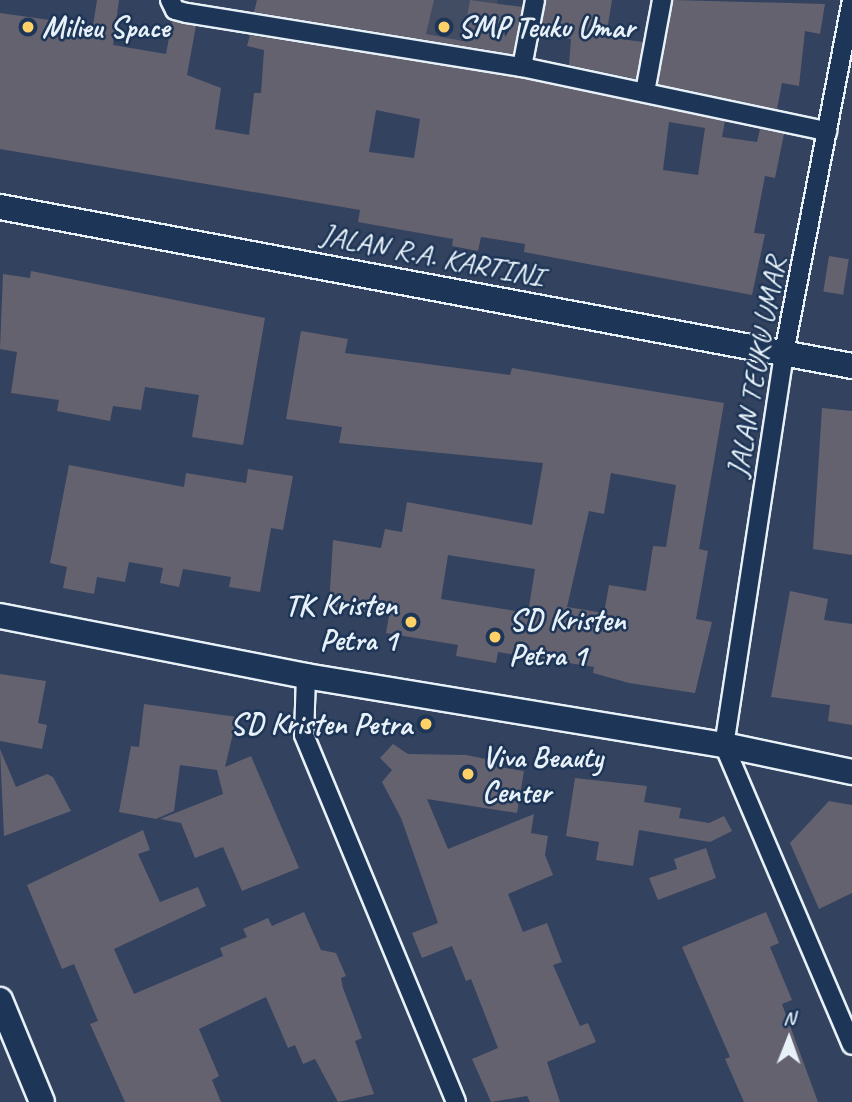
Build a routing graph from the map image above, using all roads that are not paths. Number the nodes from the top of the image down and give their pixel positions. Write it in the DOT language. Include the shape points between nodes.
graph roads {
  1 [pos="170,0"];
  2 [pos="535,0"];
  3 [pos="662,0"];
  4 [pos="852,0"];
  5 [pos="522,67"];
  6 [pos="645,92"];
  7 [pos="827,131"];
  8 [pos="0,207"];
  9 [pos="783,354"];
  10 [pos="852,366"];
  11 [pos="0,616"];
  12 [pos="306,676"];
  13 [pos="724,745"];
  14 [pos="852,772"];
  15 [pos="0,1000"];
  16 [pos="852,1045"];
  17 [pos="42,1102"];
  18 [pos="456,1102"];
  1 -- 5 [label="street" via="176,10 187,13"];
  2 -- 5 [label="street"];
  3 -- 6 [label="street"];
  4 -- 7 [label="street, JALAN TEUKU UMAR"];
  5 -- 6 [label="street"];
  6 -- 7 [label="street"];
  7 -- 9 [label="street, JALAN TEUKU UMAR"];
  8 -- 9 [label="street, JALAN R.A. KARTINI"];
  9 -- 10 [label="street, JALAN R.A. KARTINI"];
  9 -- 13 [label="street, JALAN TEUKU UMAR"];
  11 -- 12 [label="street"];
  12 -- 13 [label="street"];
  12 -- 18 [label="street" via="304,735"];
  13 -- 14 [label="street"];
  13 -- 16 [label="street"];
  15 -- 17 [label="street"];
}
